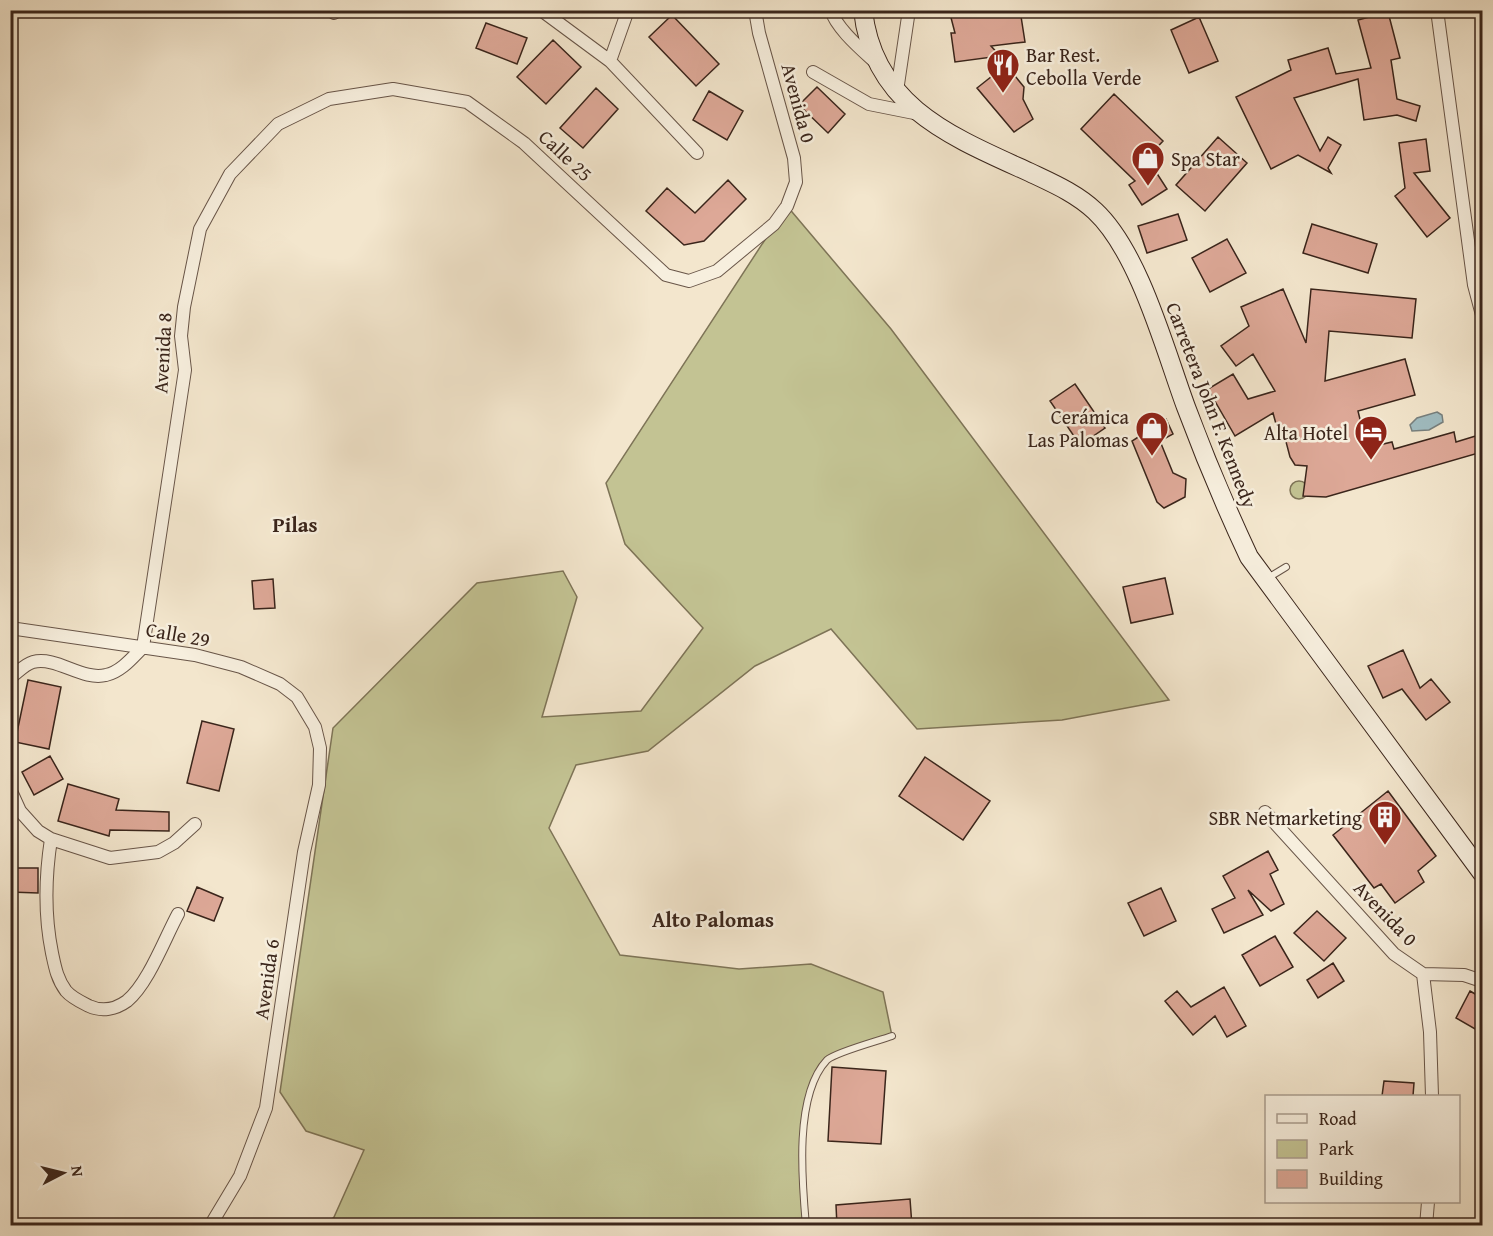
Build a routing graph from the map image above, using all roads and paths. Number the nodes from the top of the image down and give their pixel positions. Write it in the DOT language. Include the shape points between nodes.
graph roads {
  1 [pos="541,10"];
  2 [pos="628,10"];
  3 [pos="755,10"];
  4 [pos="831,10"];
  5 [pos="863,10"];
  6 [pos="909,10"];
  7 [pos="1437,10"];
  8 [pos="610,61"];
  9 [pos="878,65"];
  10 [pos="813,72"];
  11 [pos="897,91"];
  12 [pos="921,115"];
  13 [pos="278,124"];
  14 [pos="697,153"];
  15 [pos="787,206"];
  16 [pos="1482,315"];
  17 [pos="1286,567"];
  18 [pos="1265,579"];
  19 [pos="10,628"];
  20 [pos="143,647"];
  21 [pos="10,678"];
  22 [pos="315,727"];
  23 [pos="10,789"];
  24 [pos="1265,812"];
  25 [pos="195,824"];
  26 [pos="51,839"];
  27 [pos="1482,873"];
  28 [pos="178,914"];
  29 [pos="1424,974"];
  30 [pos="1482,981"];
  31 [pos="892,1036"];
  32 [pos="1432,1095"];
  33 [pos="1428,1203"];
  34 [pos="210,1226"];
  35 [pos="806,1226"];
  36 [pos="1426,1226"];
  1 -- 8 [label="street"];
  2 -- 8 [label="street"];
  3 -- 15 [label="street, Avenida 0" via="794,158 796,182"];
  4 -- 9 [label="street" via="852,40"];
  5 -- 9 [label="main road, Carretera John F. Kennedy"];
  6 -- 11 [label="street"];
  7 -- 16 [label="street" via="1474,285"];
  8 -- 14 [label="street"];
  9 -- 11 [label="main road, Carretera John F. Kennedy"];
  10 -- 12 [label="street" via="869,104"];
  11 -- 12 [label="main road, Carretera John F. Kennedy"];
  12 -- 18 [label="main road, Carretera John F. Kennedy" via="959,140 1066,189 1096,211 1122,244 1144,291 1224,505 1249,557"];
  13 -- 15 [label="street, Calle 25" via="329,99 393,89 467,102 524,143 666,275 689,281 717,271 774,224"];
  13 -- 20 [label="street, Avenida 8" via="230,174 200,229 184,307 181,336 185,370"];
  17 -- 18 [label="lane"];
  18 -- 27 [label="main road, Carretera John F. Kennedy"];
  19 -- 20 [label="street, Calle 29"];
  20 -- 21 [label="street" via="122,667 106,675 87,674 42,661 31,662"];
  20 -- 22 [label="street, Calle 29" via="241,667 280,684 297,697"];
  22 -- 34 [label="street, Avenida 6" via="320,748 319,785 304,852 266,1108 240,1176"];
  23 -- 26 [label="street" via="20,811"];
  24 -- 29 [label="street, Avenida 0" via="1394,954"];
  25 -- 26 [label="street" via="158,852 110,858"];
  26 -- 28 [label="street" via="45,874 46,924 57,975 67,992 79,1001 96,1010 114,1008 128,1000 142,985"];
  29 -- 30 [label="street" via="1464,975"];
  29 -- 32 [label="street"];
  31 -- 35 [label="lane" via="829,1059 815,1077 803,1124"];
  33 -- 36 [label="street"];
}
